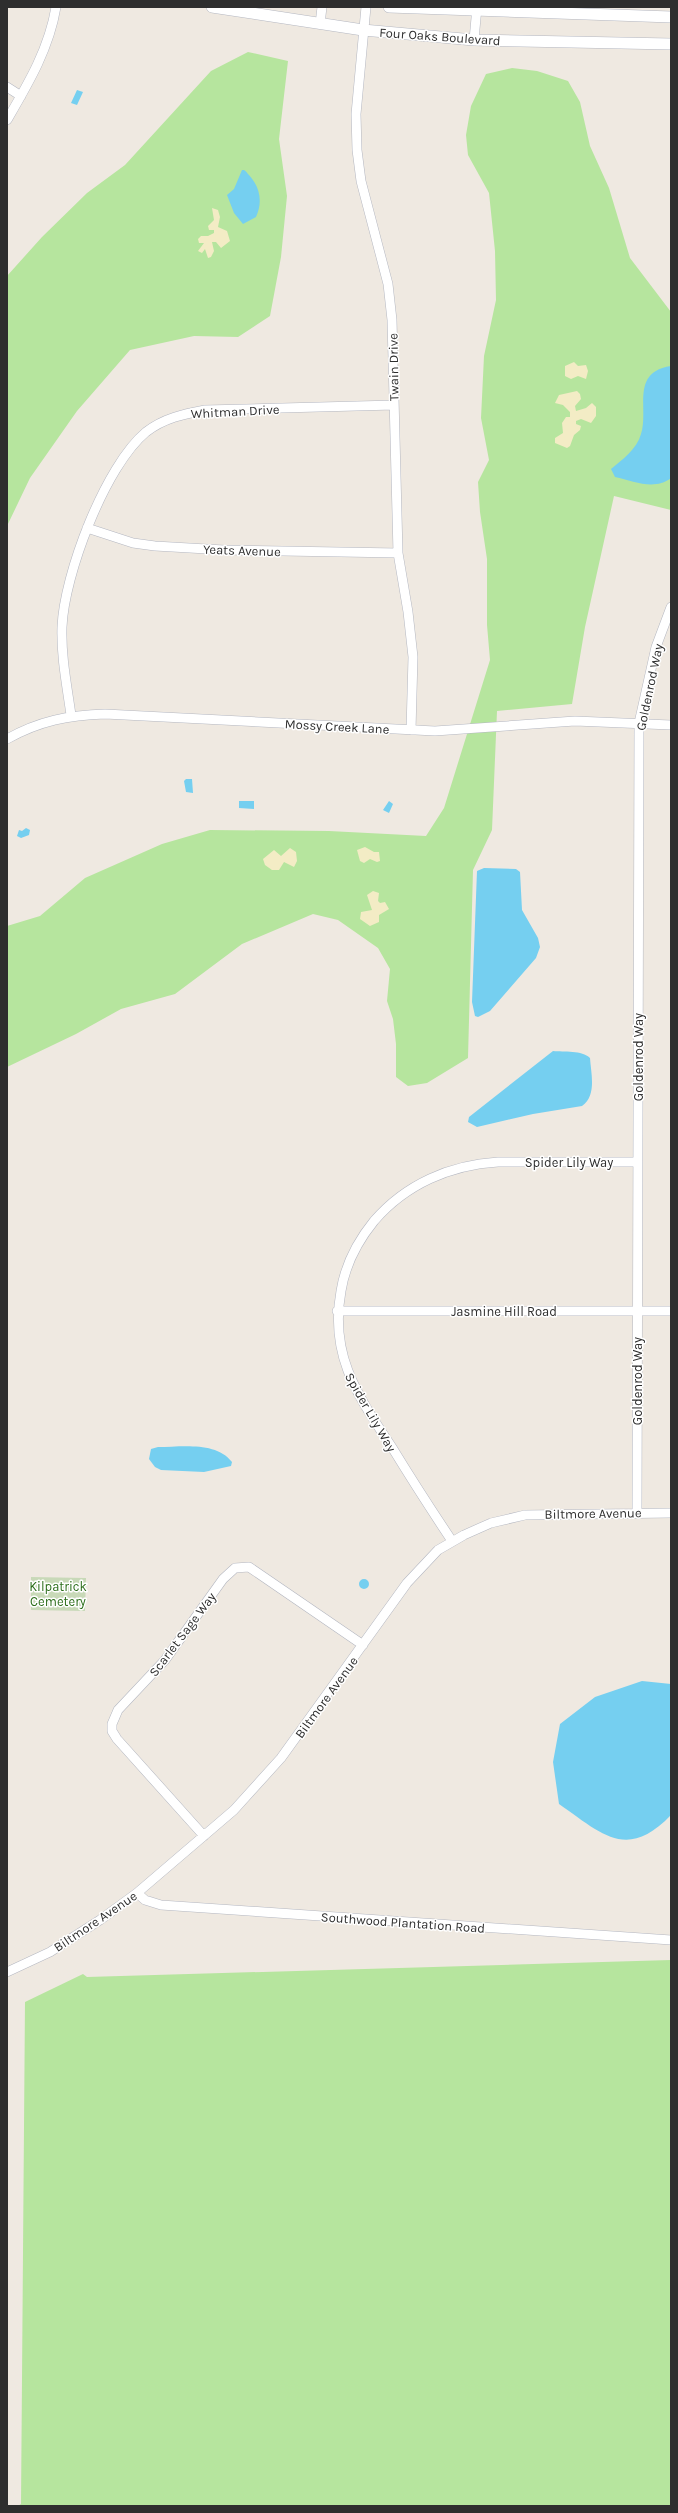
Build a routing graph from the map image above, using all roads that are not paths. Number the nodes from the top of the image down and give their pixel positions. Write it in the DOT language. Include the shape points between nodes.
graph roads {
  1 [pos="56,7"];
  2 [pos="212,7"];
  3 [pos="322,7"];
  4 [pos="366,7"];
  5 [pos="389,7"];
  6 [pos="477,9"];
  7 [pos="671,17"];
  8 [pos="320,24"];
  9 [pos="364,30"];
  10 [pos="474,40"];
  11 [pos="671,44"];
  12 [pos="7,87"];
  13 [pos="21,96"];
  14 [pos="7,120"];
  15 [pos="394,405"];
  16 [pos="87,528"];
  17 [pos="398,553"];
  18 [pos="671,606"];
  19 [pos="71,715"];
  20 [pos="639,723"];
  21 [pos="671,725"];
  22 [pos="411,730"];
  23 [pos="7,739"];
  24 [pos="637,1162"];
  25 [pos="637,1310"];
  26 [pos="337,1311"];
  27 [pos="671,1311"];
  28 [pos="637,1513"];
  29 [pos="671,1513"];
  30 [pos="452,1541"];
  31 [pos="362,1645"];
  32 [pos="204,1836"];
  33 [pos="137,1893"];
  34 [pos="671,1940"];
  35 [pos="7,1972"];
  1 -- 13 [label="street" via="49,38 38,67"];
  2 -- 8 [label="street, Four Oaks Boulevard"];
  3 -- 8 [label="street"];
  4 -- 9 [label="street, Twain Drive"];
  5 -- 6 [label="street, Four Oaks Boulevard"];
  6 -- 7 [label="street, Four Oaks Boulevard"];
  6 -- 10 [label="street"];
  8 -- 9 [label="street, Four Oaks Boulevard"];
  9 -- 10 [label="street, Four Oaks Boulevard"];
  9 -- 15 [label="street, Twain Drive" via="356,114 357,150 361,181 388,284 392,320"];
  10 -- 11 [label="street, Four Oaks Boulevard"];
  12 -- 13 [label="street"];
  13 -- 14 [label="street"];
  15 -- 16 [label="street, Whitman Drive" via="205,410 177,415 145,433 127,453 107,486"];
  15 -- 17 [label="street, Twain Drive"];
  16 -- 17 [label="street, Yeats Avenue" via="133,543 155,546 224,550"];
  16 -- 19 [label="street, Whitman Drive" via="70,580 63,614 62,643"];
  17 -- 22 [label="street, Twain Drive" via="413,657"];
  18 -- 20 [label="street, Goldenrod Way" via="656,647"];
  19 -- 22 [label="street, Mossy Creek Lane" via="105,714"];
  19 -- 23 [label="street, Mossy Creek Lane"];
  20 -- 21 [label="street, Mossy Creek Lane"];
  20 -- 22 [label="street, Mossy Creek Lane" via="575,721 435,731"];
  20 -- 24 [label="street, Goldenrod Way"];
  24 -- 25 [label="street, Goldenrod Way"];
  24 -- 26 [label="street, Spider Lily Way" via="478,1163 417,1185 402,1194 382,1212 359,1243 343,1277"];
  25 -- 26 [label="street, Jasmine Hill Road"];
  25 -- 27 [label="street, Jasmine Hill Road"];
  25 -- 28 [label="street, Goldenrod Way"];
  26 -- 30 [label="street, Spider Lily Way" via="339,1343 351,1380"];
  28 -- 29 [label="street, Biltmore Avenue"];
  28 -- 30 [label="street, Biltmore Avenue" via="525,1515 491,1523"];
  30 -- 31 [label="street, Biltmore Avenue" via="418,1568"];
  31 -- 32 [label="street, Biltmore Avenue" via="281,1758 234,1810"];
  31 -- 32 [label="street, Scarlet Sage Way" via="248,1566 235,1568 223,1579 165,1660 118,1710 112,1724 112,1731 117,1739"];
  32 -- 33 [label="street, Biltmore Avenue"];
  33 -- 34 [label="street, Southwood Plantation Road" via="145,1900 161,1905"];
  33 -- 35 [label="street, Biltmore Avenue" via="50,1952"];
}
